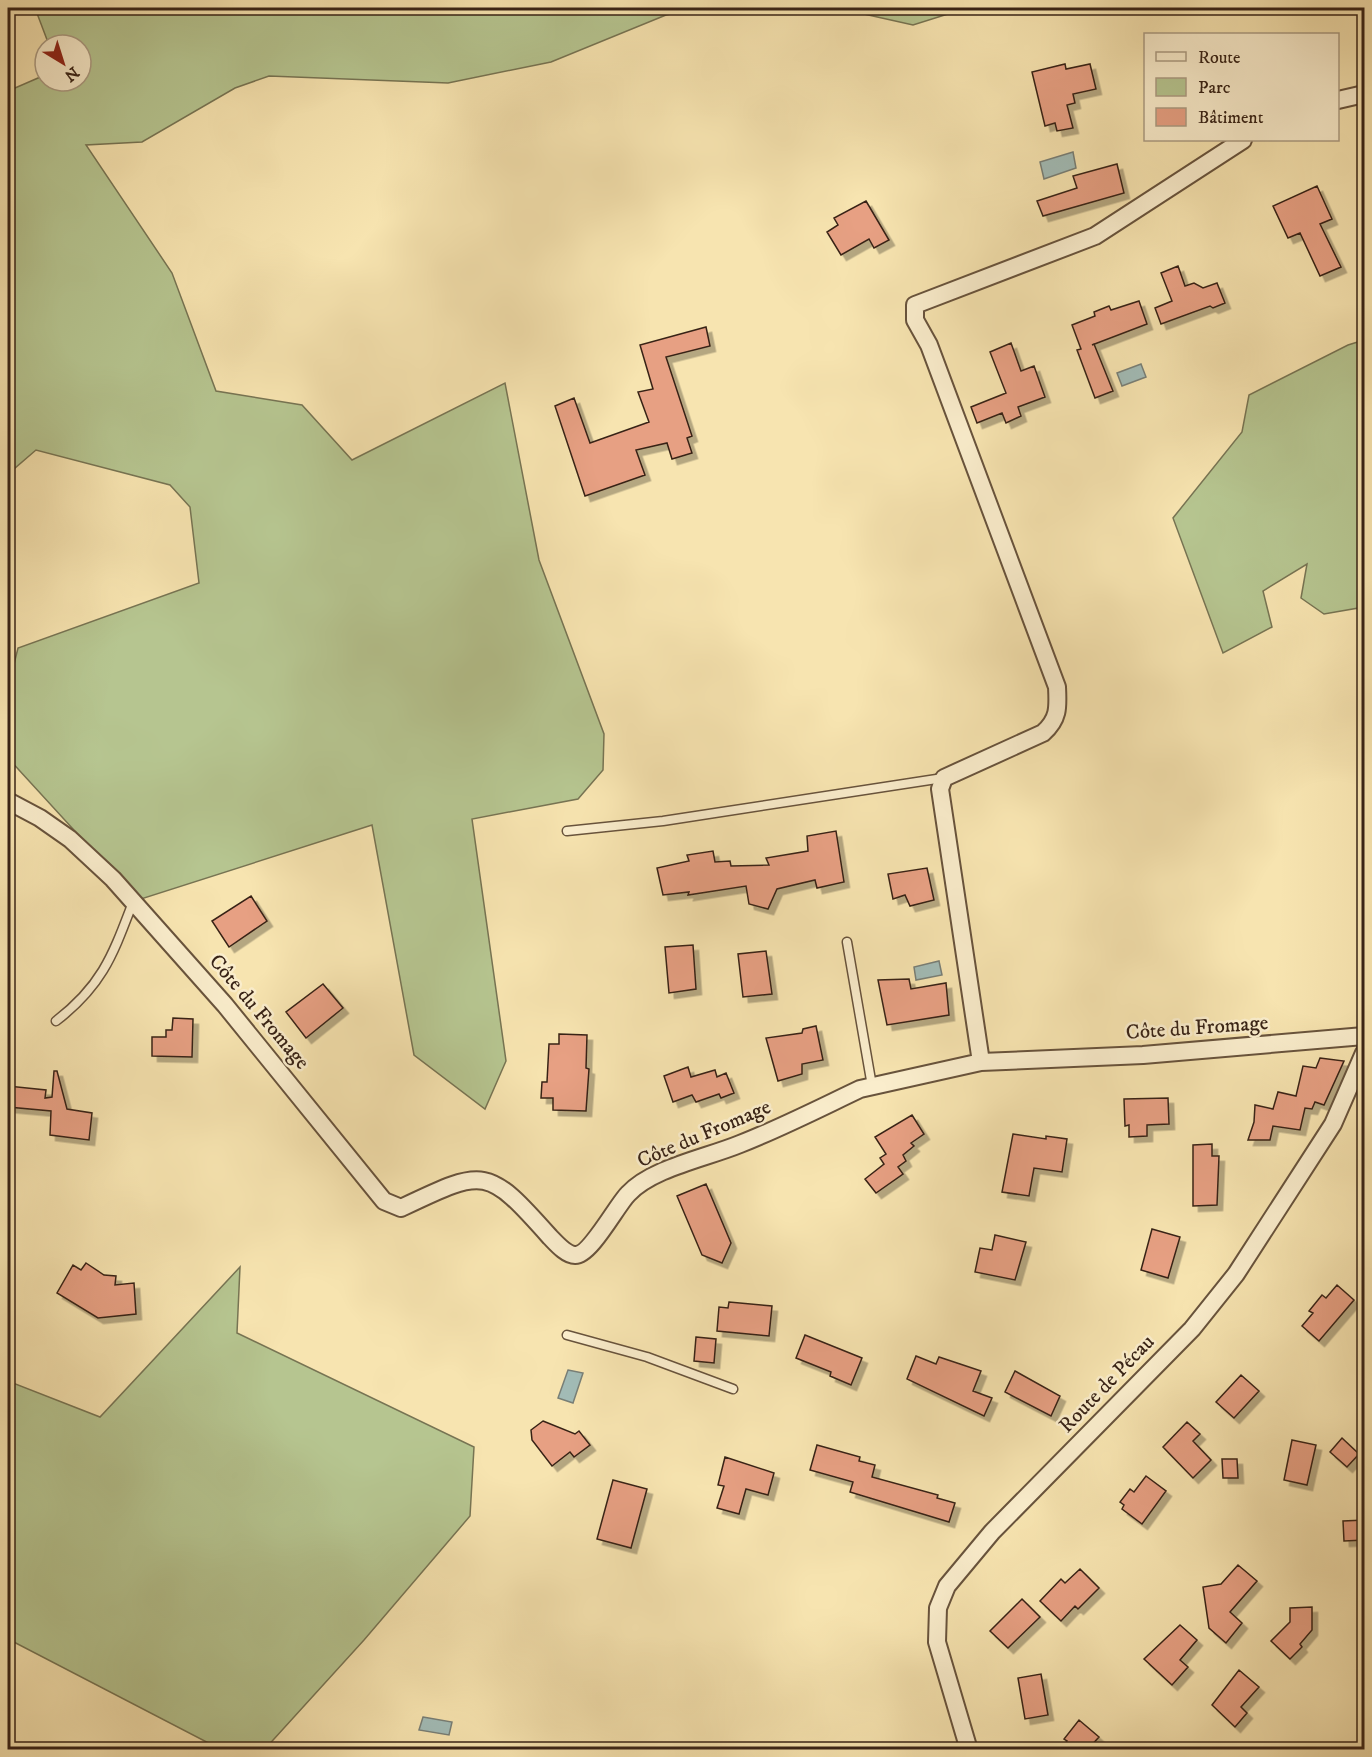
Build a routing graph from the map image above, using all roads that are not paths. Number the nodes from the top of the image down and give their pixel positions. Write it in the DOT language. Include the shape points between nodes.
graph roads {
  1 [pos="1365,94"];
  2 [pos="1339,100"];
  3 [pos="1241,141"];
  4 [pos="944,778"];
  5 [pos="8,801"];
  6 [pos="567,831"];
  7 [pos="133,901"];
  8 [pos="847,942"];
  9 [pos="56,1021"];
  10 [pos="1365,1036"];
  11 [pos="1365,1053"];
  12 [pos="981,1062"];
  13 [pos="872,1086"];
  14 [pos="567,1335"];
  15 [pos="733,1389"];
  16 [pos="969,1749"];
  1 -- 2 [label="street"];
  3 -- 4 [label="street" via="1095,236 915,304 915,320 929,345 1057,687 1058,711 1053,724 1043,733"];
  4 -- 6 [label="lane" via="663,821"];
  4 -- 12 [label="street" via="940,789"];
  5 -- 7 [label="street, Côte du Fromage" via="70,839"];
  7 -- 9 [label="lane" via="114,953 95,986"];
  7 -- 13 [label="street, Côte du Fromage" via="225,1005 384,1201 401,1208 465,1179 490,1181 518,1200 557,1245 573,1255 588,1248 628,1193 649,1178 740,1144"];
  8 -- 13 [label="lane"];
  10 -- 12 [label="street, Côte du Fromage" via="1155,1054"];
  11 -- 16 [label="street, Route de Pécau" via="1333,1124 1236,1274 1192,1329 992,1532 947,1586 938,1608 937,1642"];
  12 -- 13 [label="street, Côte du Fromage"];
  14 -- 15 [label="lane" via="647,1357"];
}
